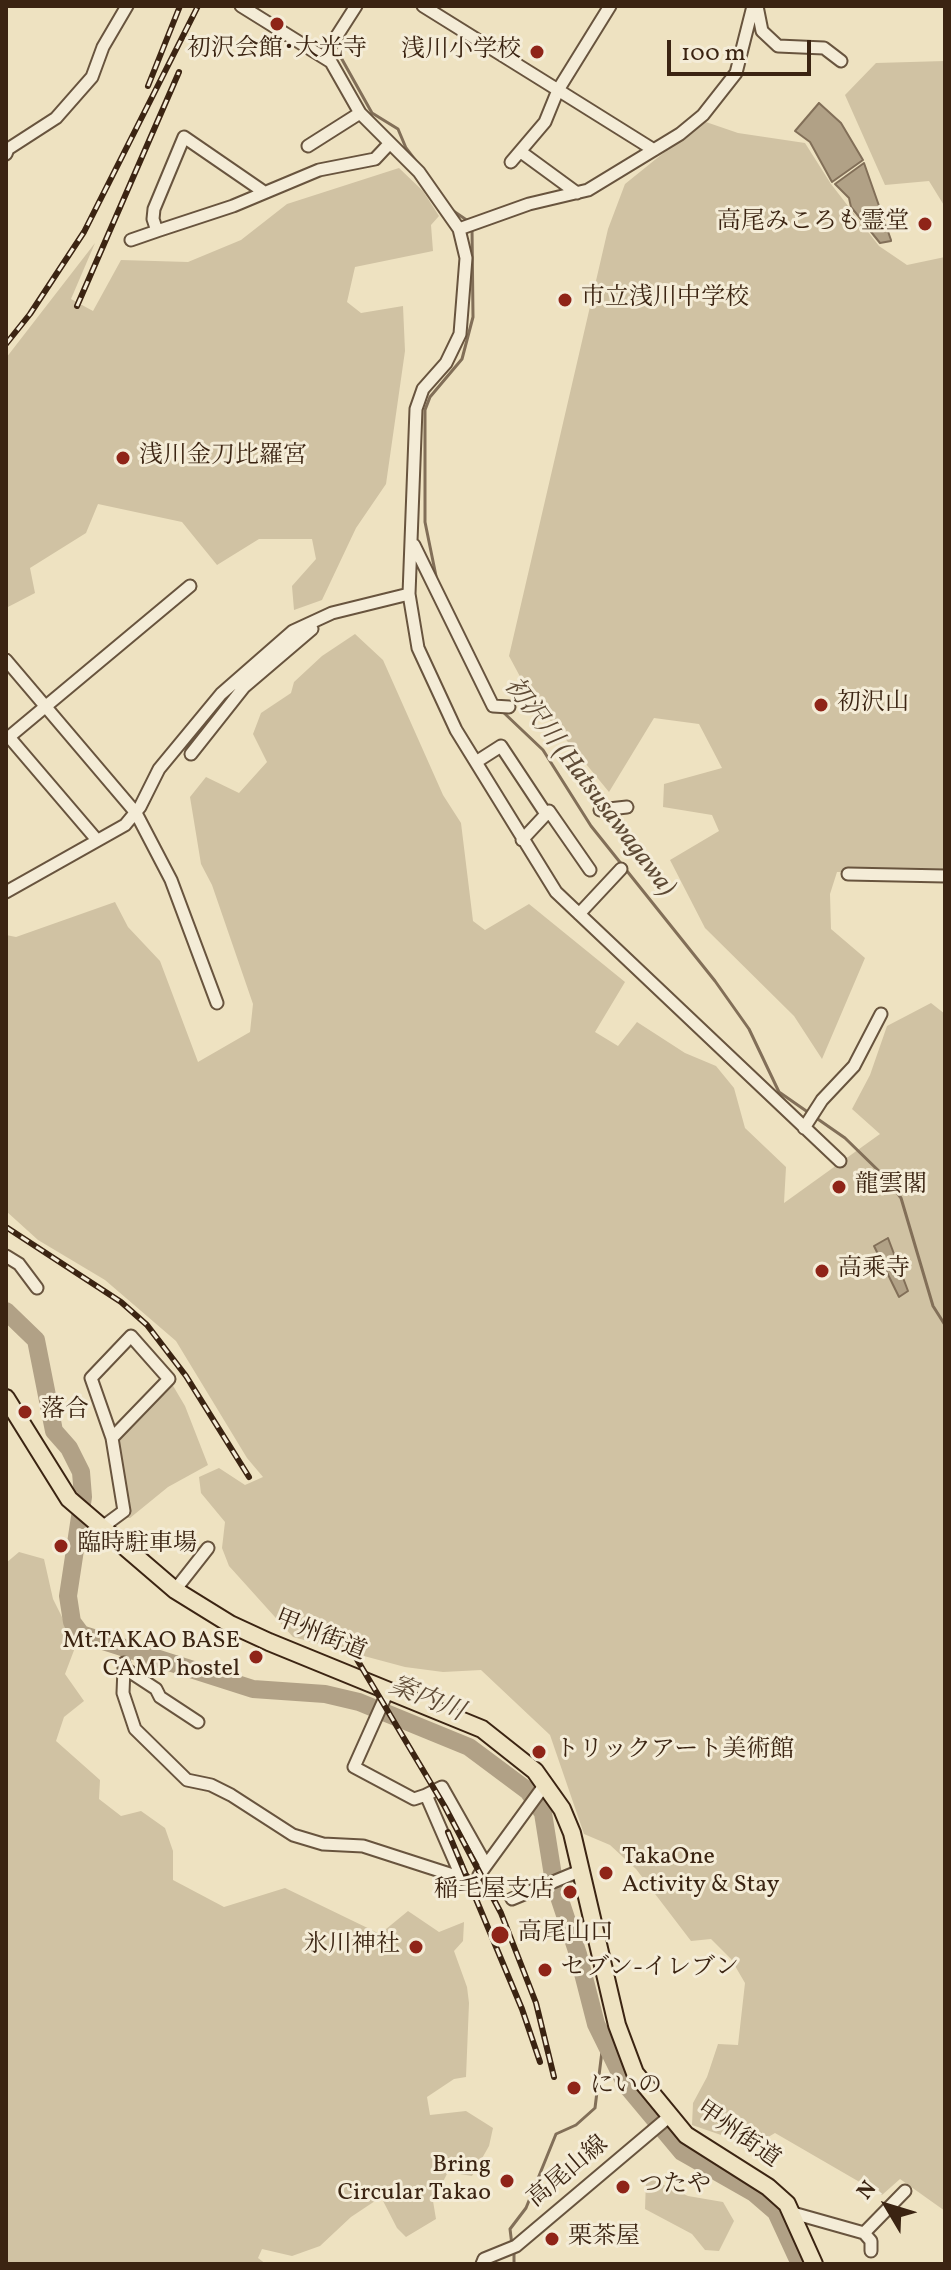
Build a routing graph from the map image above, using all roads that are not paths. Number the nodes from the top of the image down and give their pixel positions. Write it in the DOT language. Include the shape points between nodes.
graph roads {
  1 [pos="127,6"];
  2 [pos="241,6"];
  3 [pos="356,6"];
  4 [pos="423,6"];
  5 [pos="610,6"];
  6 [pos="755,6"];
  7 [pos="324,56"];
  8 [pos="841,61"];
  9 [pos="558,90"];
  10 [pos="360,113"];
  11 [pos="390,143"];
  12 [pos="308,146"];
  13 [pos="654,150"];
  14 [pos="521,152"];
  15 [pos="6,154"];
  16 [pos="511,162"];
  17 [pos="264,192"];
  18 [pos="577,193"];
  19 [pos="461,229"];
  20 [pos="157,231"];
  21 [pos="131,240"];
  22 [pos="413,545"];
  23 [pos="190,586"];
  24 [pos="409,594"];
  25 [pos="353,608"];
  26 [pos="6,660"];
  27 [pos="46,707"];
  28 [pos="509,707"];
  29 [pos="191,754"];
  30 [pos="476,762"];
  31 [pos="627,807"];
  32 [pos="600,810"];
  33 [pos="136,813"];
  34 [pos="546,814"];
  35 [pos="97,840"];
  36 [pos="522,840"];
  37 [pos="621,869"];
  38 [pos="590,870"];
  39 [pos="848,874"];
  40 [pos="945,876"];
  41 [pos="6,892"];
  42 [pos="579,914"];
  43 [pos="217,1003"];
  44 [pos="881,1014"];
  45 [pos="809,1120"];
  46 [pos="840,1161"];
  47 [pos="6,1256"];
  48 [pos="37,1288"];
  49 [pos="6,1398"];
  50 [pos="112,1438"];
  51 [pos="94,1522"];
  52 [pos="208,1548"];
  53 [pos="175,1590"];
  54 [pos="386,1695"];
  55 [pos="198,1722"];
  56 [pos="543,1787"];
  57 [pos="426,1795"];
  58 [pos="582,1870"];
  59 [pos="475,1876"];
  60 [pos="512,1899"];
  61 [pos="666,2119"];
  62 [pos="905,2191"];
  63 [pos="793,2213"];
  64 [pos="864,2233"];
  65 [pos="871,2251"];
  66 [pos="483,2262"];
  67 [pos="814,2264"];
  1 -- 15 [label="street" via="92,77 56,118"];
  2 -- 7 [label="street"];
  3 -- 7 [label="street"];
  4 -- 9 [label="street"];
  5 -- 9 [label="street"];
  6 -- 8 [label="street" via="762,31 778,46 824,48"];
  6 -- 13 [label="street" via="736,73 703,115"];
  7 -- 10 [label="street"];
  9 -- 13 [label="street"];
  9 -- 14 [label="street" via="545,122"];
  10 -- 11 [label="street"];
  10 -- 12 [label="street"];
  11 -- 17 [label="street" via="375,159 319,170"];
  11 -- 19 [label="street"];
  13 -- 18 [label="street"];
  14 -- 16 [label="street"];
  14 -- 18 [label="street"];
  17 -- 20 [label="street"];
  17 -- 20 [label="street" via="184,137 154,209"];
  18 -- 19 [label="street"];
  19 -- 22 [label="street" via="466,258 460,334 446,363 423,389 416,409"];
  20 -- 21 [label="street"];
  22 -- 24 [label="street"];
  22 -- 28 [label="street" via="493,706"];
  23 -- 27 [label="street"];
  24 -- 25 [label="street"];
  24 -- 30 [label="street" via="411,624 425,666"];
  25 -- 29 [label="street" via="301,635 244,687"];
  25 -- 33 [label="street" via="293,631 221,694 159,769"];
  26 -- 27 [label="street"];
  27 -- 33 [label="street"];
  27 -- 35 [label="street" via="9,737"];
  30 -- 34 [label="street" via="501,746"];
  30 -- 36 [label="street"];
  31 -- 32 [label="street"];
  33 -- 35 [label="street"];
  33 -- 43 [label="street" via="171,880"];
  34 -- 36 [label="street"];
  34 -- 38 [label="street" via="549,811"];
  35 -- 41 [label="street"];
  36 -- 42 [label="street" via="556,892"];
  37 -- 42 [label="street"];
  39 -- 40 [label="street"];
  42 -- 45 [label="street"];
  44 -- 45 [label="street" via="854,1066"];
  45 -- 46 [label="street"];
  47 -- 48 [label="street"];
  49 -- 51 [label="highway, 甲州街道" via="69,1499"];
  50 -- 50 [label="street" via="169,1379 131,1336 91,1378"];
  50 -- 51 [label="street" via="124,1511"];
  51 -- 53 [label="highway, 甲州街道"];
  52 -- 53 [label="street"];
  53 -- 54 [label="highway, 甲州街道" via="256,1636"];
  54 -- 56 [label="highway, 甲州街道" via="482,1729 507,1746"];
  54 -- 57 [label="street" via="354,1767 414,1799"];
  55 -- 59 [label="street" via="124,1665 123,1693 135,1729 187,1780 221,1790 293,1835 323,1844 363,1846"];
  56 -- 58 [label="highway, 甲州街道" via="567,1819"];
  56 -- 59 [label="street"];
  57 -- 59 [label="street"];
  57 -- 59 [label="street" via="442,1787"];
  58 -- 60 [label="street"];
  58 -- 61 [label="highway, 甲州街道" via="628,2058"];
  61 -- 63 [label="highway, 甲州街道" via="778,2195"];
  61 -- 66 [label="street, 高尾山線" via="512,2248"];
  62 -- 64 [label="street"];
  63 -- 64 [label="street"];
  63 -- 67 [label="highway, 甲州街道"];
  64 -- 65 [label="street"];
}
